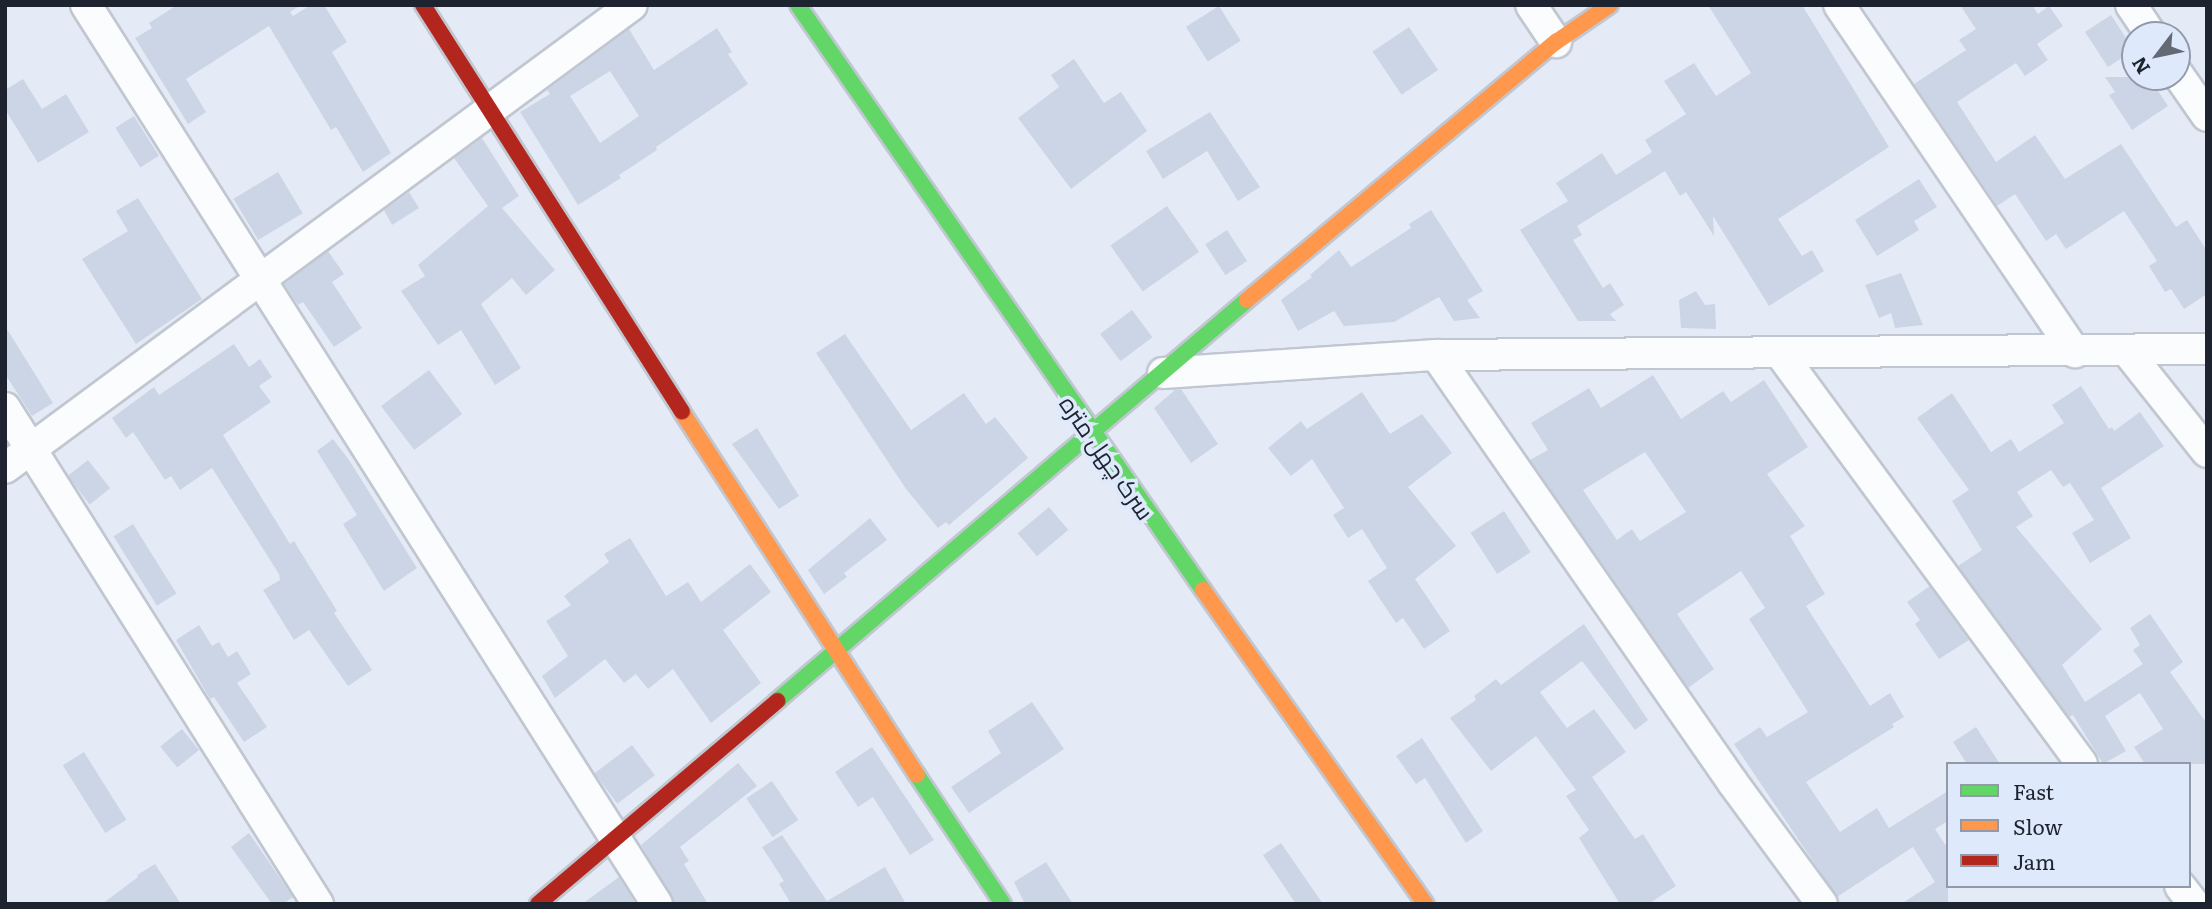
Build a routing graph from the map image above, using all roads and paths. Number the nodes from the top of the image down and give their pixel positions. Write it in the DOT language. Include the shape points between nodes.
graph roads {
  1 [pos="86,5"];
  2 [pos="423,5"];
  3 [pos="632,5"];
  4 [pos="798,5"];
  5 [pos="1531,5"];
  6 [pos="1610,5"];
  7 [pos="1839,5"];
  8 [pos="2131,5"];
  9 [pos="2142,21"];
  10 [pos="1556,42"];
  11 [pos="2190,91"];
  12 [pos="489,110"];
  13 [pos="2207,116"];
  14 [pos="261,279"];
  15 [pos="2207,349"];
  16 [pos="2127,351"];
  17 [pos="2075,352"];
  18 [pos="1780,353"];
  19 [pos="1436,355"];
  20 [pos="1163,373"];
  21 [pos="5,408"];
  22 [pos="1092,433"];
  23 [pos="31,449"];
  24 [pos="2207,452"];
  25 [pos="5,468"];
  26 [pos="834,651"];
  27 [pos="2081,762"];
  28 [pos="615,835"];
  29 [pos="2182,888"];
  30 [pos="318,904"];
  31 [pos="538,904"];
  32 [pos="657,904"];
  33 [pos="1003,904"];
  34 [pos="1425,904"];
  35 [pos="1822,904"];
  36 [pos="2194,904"];
  1 -- 14 [label="street"];
  2 -- 12 [label="street"];
  3 -- 12 [label="street"];
  4 -- 22 [label="street, سرک چهل متره"];
  5 -- 10 [label="street"];
  6 -- 10 [label="street"];
  7 -- 17 [label="street"];
  8 -- 9 [label="street"];
  10 -- 20 [label="street"];
  11 -- 13 [label="street"];
  12 -- 14 [label="street"];
  12 -- 26 [label="street"];
  14 -- 23 [label="street"];
  14 -- 28 [label="street"];
  15 -- 16 [label="street"];
  16 -- 17 [label="street"];
  16 -- 24 [label="street"];
  17 -- 18 [label="street"];
  18 -- 19 [label="street"];
  18 -- 27 [label="street"];
  19 -- 20 [label="street"];
  19 -- 35 [label="street"];
  20 -- 22 [label="street"];
  21 -- 23 [label="street"];
  22 -- 26 [label="street"];
  22 -- 34 [label="street, سرک چهل متره"];
  23 -- 25 [label="street"];
  23 -- 30 [label="street"];
  26 -- 28 [label="street"];
  26 -- 33 [label="street"];
  28 -- 31 [label="street"];
  28 -- 32 [label="street"];
  29 -- 36 [label="street"];
}
